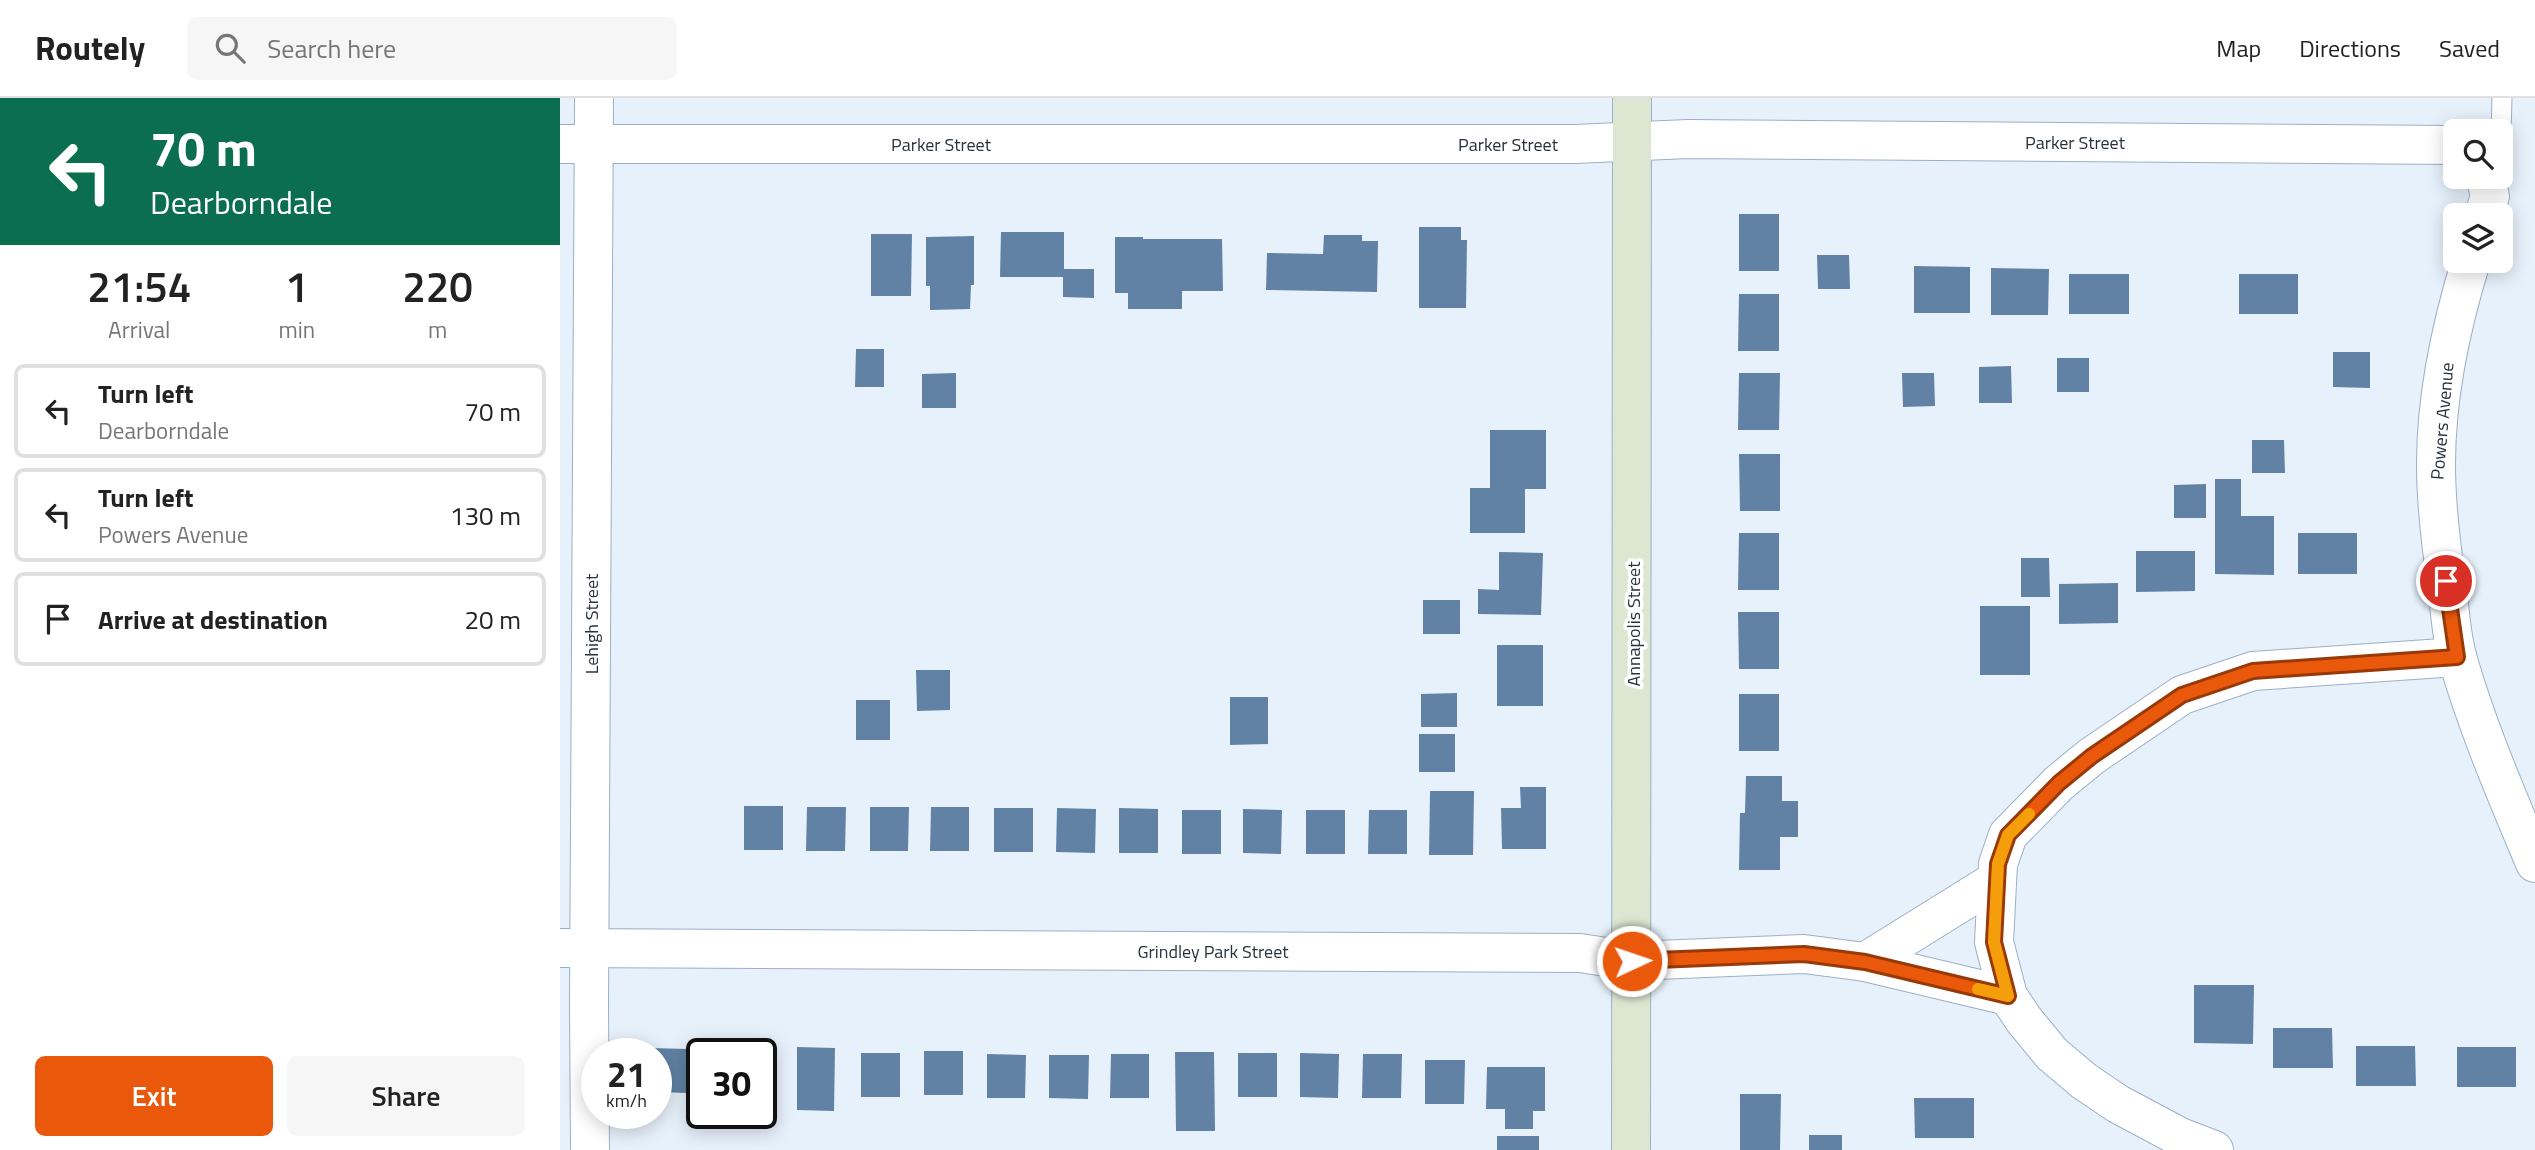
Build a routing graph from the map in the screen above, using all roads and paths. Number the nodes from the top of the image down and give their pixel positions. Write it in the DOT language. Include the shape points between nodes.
graph roads {
  1 [pos="594,98"];
  2 [pos="1632,98"];
  3 [pos="2502,98"];
  4 [pos="2501,119"];
  5 [pos="1633,141"];
  6 [pos="577,144"];
  7 [pos="2443,145"];
  8 [pos="2468,273"];
  9 [pos="2457,657"];
  10 [pos="2535,863"];
  11 [pos="1997,880"];
  12 [pos="574,948"];
  13 [pos="1632,961"];
  14 [pos="1865,962"];
  15 [pos="2008,996"];
  16 [pos="590,1150"];
  17 [pos="1631,1150"];
  18 [pos="2214,1150"];
  1 -- 6 [label="street, Lehigh Street"];
  2 -- 5 [label="street, Annapolis Street"];
  3 -- 4 [label="lane"];
  5 -- 6 [label="street, Parker Street"];
  5 -- 7 [label="street, Parker Street"];
  5 -- 13 [label="street, Annapolis Street"];
  6 -- 12 [label="street, Lehigh Street"];
  8 -- 9 [label="street, Powers Avenue" via="2445,370 2436,464 2438,527"];
  9 -- 10 [label="street, Powers Avenue" via="2491,760"];
  9 -- 11 [label="street" via="2253,671 2182,695 2059,783 2008,835"];
  11 -- 14 [label="street"];
  11 -- 15 [label="street" via="1994,942"];
  12 -- 13 [label="street, Grindley Park Street" via="1580,953"];
  12 -- 16 [label="street, Lehigh Street"];
  13 -- 14 [label="street, Grindley Park Street" via="1804,954"];
  13 -- 17 [label="street, Annapolis Street"];
  14 -- 15 [label="street, Grindley Park Street"];
  15 -- 18 [label="street" via="2052,1054 2084,1081 2180,1137"];
}
